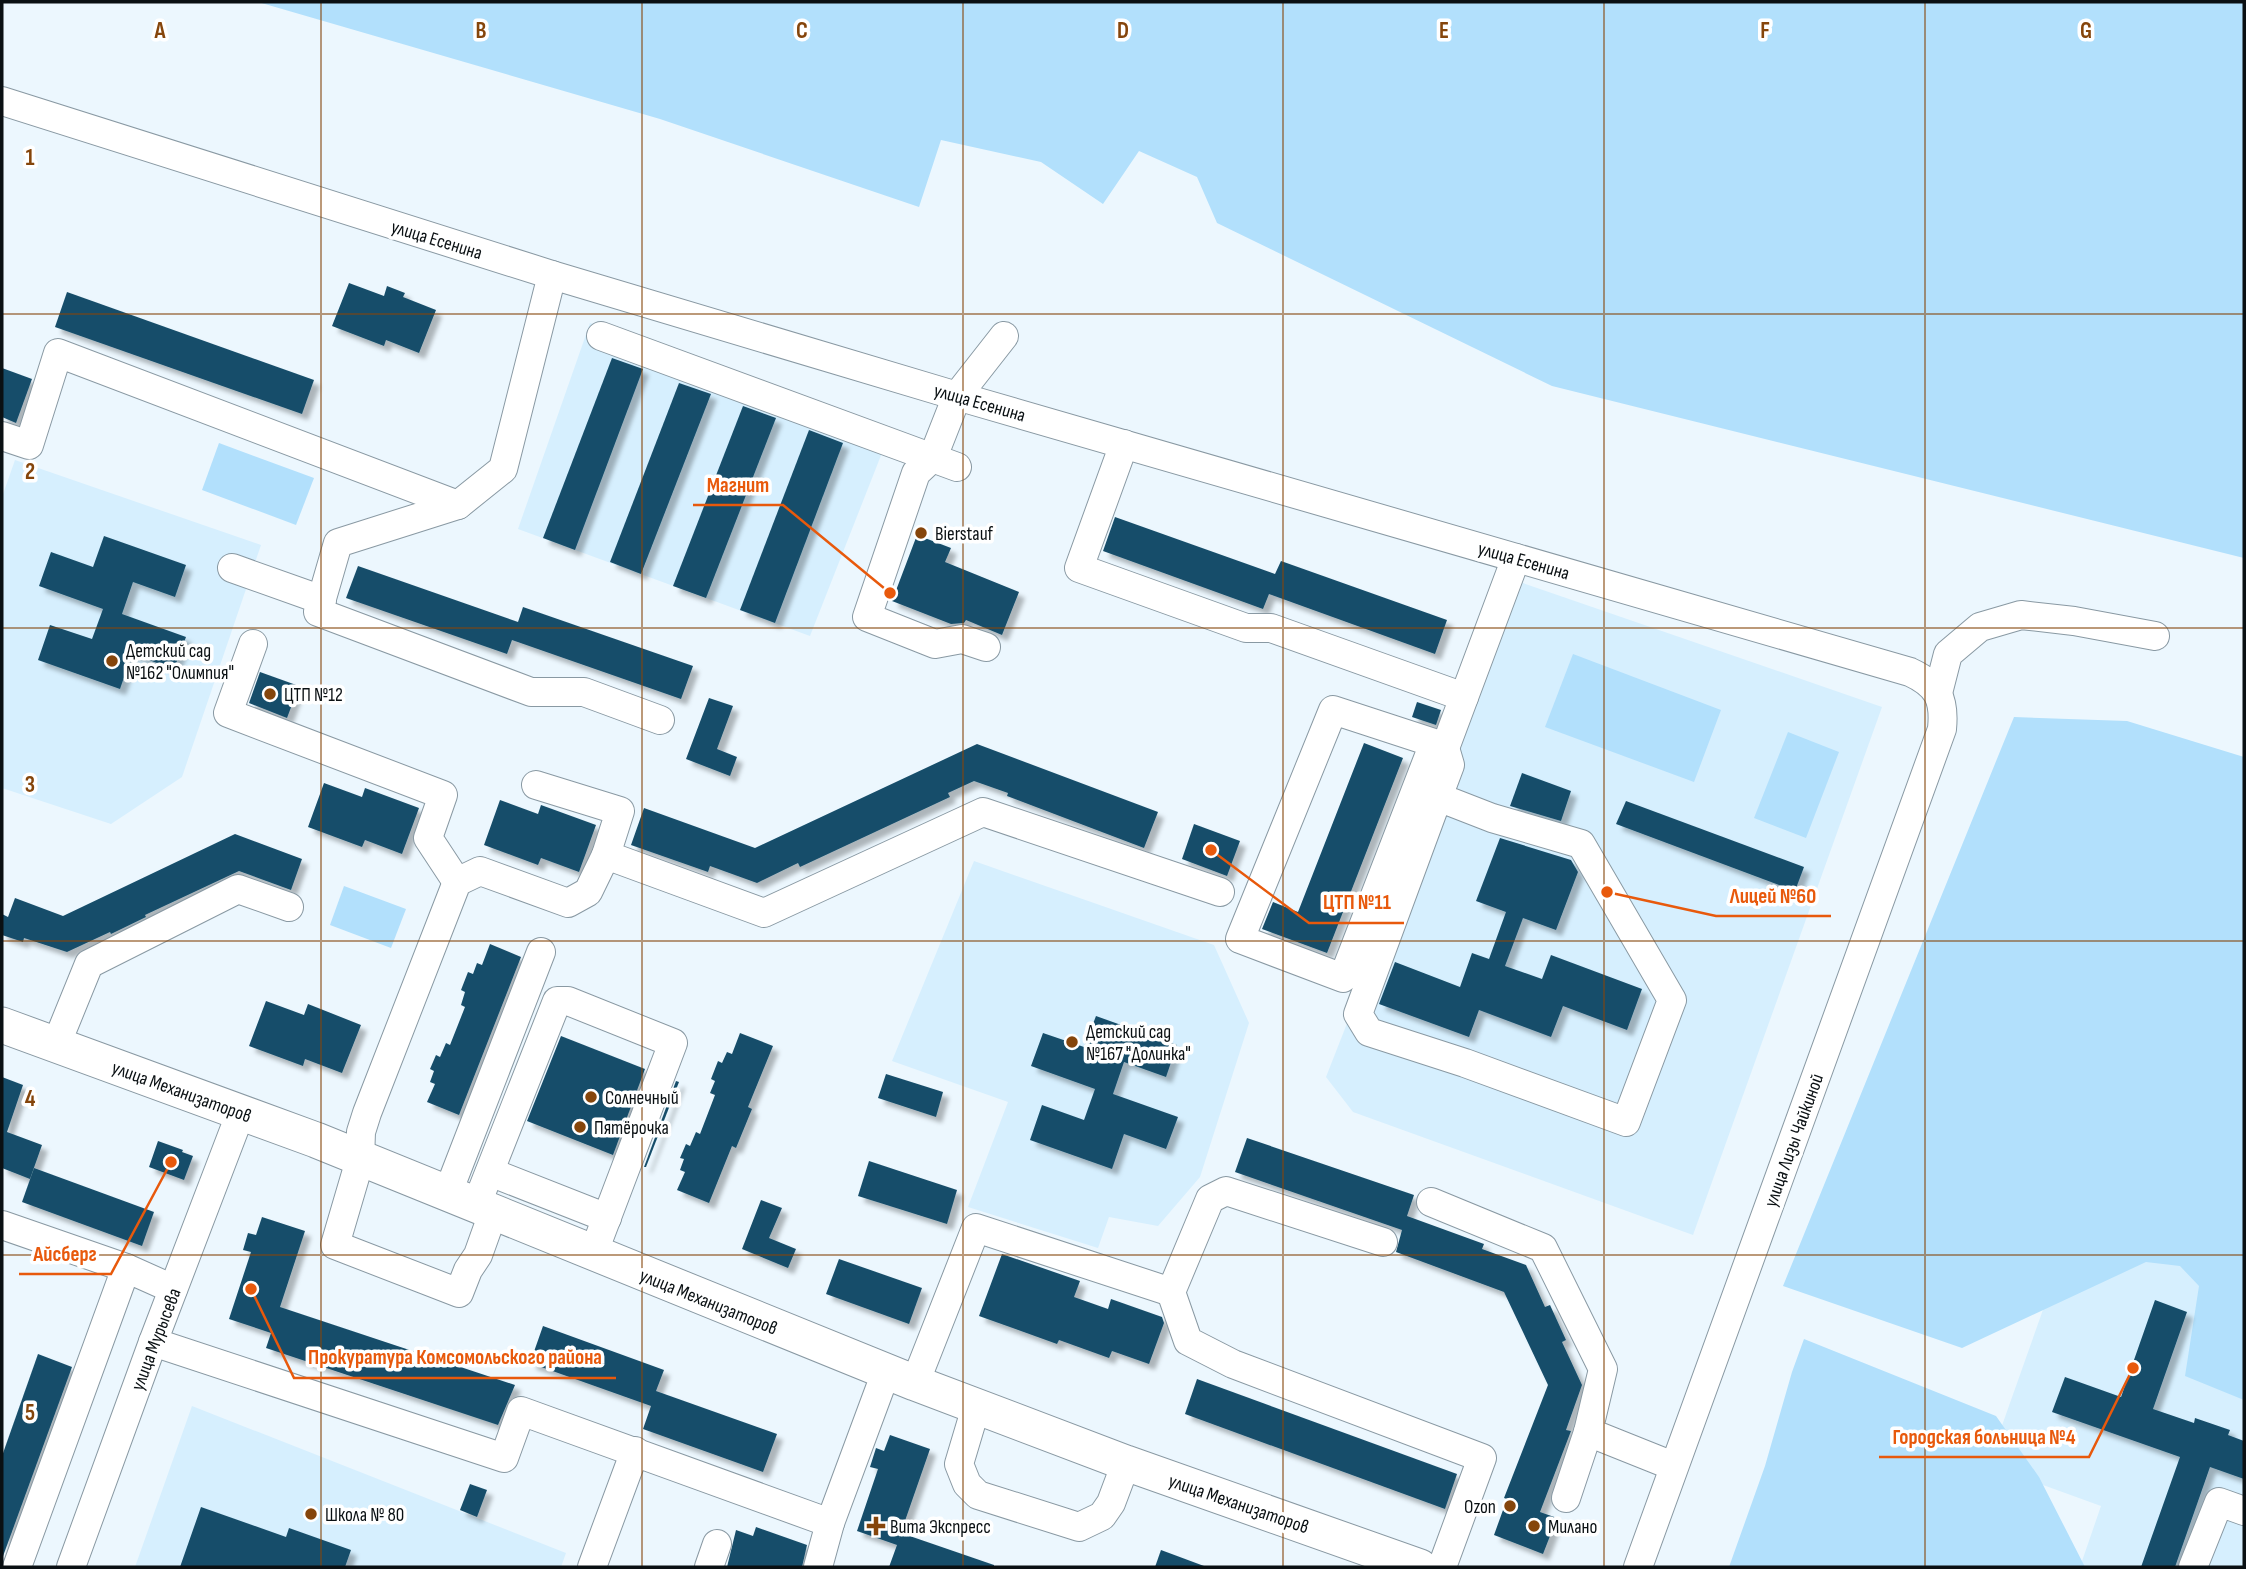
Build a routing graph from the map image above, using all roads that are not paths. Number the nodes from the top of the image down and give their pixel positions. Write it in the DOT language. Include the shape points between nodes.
graph roads {
  1 [pos="2,101"];
  2 [pos="552,275"];
  3 [pos="601,336"];
  4 [pos="1004,336"];
  5 [pos="957,396"];
  6 [pos="2,436"];
  7 [pos="1124,444"];
  8 [pos="945,462"];
  9 [pos="458,505"];
  10 [pos="1516,558"];
  11 [pos="232,568"];
  12 [pos="322,600"];
  13 [pos="2155,636"];
  14 [pos="253,644"];
  15 [pos="986,647"];
  16 [pos="1464,697"];
  17 [pos="1941,702"];
  18 [pos="660,719"];
  19 [pos="1439,746"];
  20 [pos="536,785"];
  21 [pos="1438,797"];
  22 [pos="606,855"];
  23 [pos="457,882"];
  24 [pos="1220,892"];
  25 [pos="289,907"];
  26 [pos="541,952"];
  27 [pos="2,1025"];
  28 [pos="56,1045"];
  29 [pos="241,1112"];
  30 [pos="360,1160"];
  31 [pos="489,1172"];
  32 [pos="1431,1202"];
  33 [pos="472,1205"];
  34 [pos="607,1218"];
  35 [pos="2,1225"];
  36 [pos="1383,1242"];
  37 [pos="593,1254"];
  38 [pos="126,1268"];
  39 [pos="173,1289"];
  40 [pos="1171,1292"];
  41 [pos="153,1342"];
  42 [pos="900,1378"];
  43 [pos="976,1407"];
  44 [pos="1588,1432"];
  45 [pos="635,1451"];
  46 [pos="1126,1463"];
  47 [pos="1673,1466"];
  48 [pos="1566,1498"];
  49 [pos="2244,1511"];
  50 [pos="830,1523"];
  51 [pos="822,1566"];
  52 [pos="17,1567"];
  53 [pos="71,1567"];
  54 [pos="592,1567"];
  55 [pos="1420,1567"];
  56 [pos="1441,1567"];
  57 [pos="1638,1567"];
  58 [pos="2193,1567"];
  1 -- 2 [label="street, улица Есенина"];
  2 -- 5 [label="street, улица Есенина"];
  2 -- 9 [label="street" via="503,469"];
  3 -- 8 [label="street"];
  4 -- 5 [label="street"];
  5 -- 7 [label="street, улица Есенина"];
  5 -- 8 [label="street"];
  6 -- 9 [label="street" via="29,445 58,354"];
  7 -- 10 [label="street, улица Есенина"];
  7 -- 16 [label="street" via="1079,568 1246,628 1271,628"];
  8 -- 15 [label="street" via="916,473 867,617 936,644 962,639"];
  9 -- 12 [label="street" via="338,543"];
  10 -- 16 [label="street"];
  10 -- 17 [label="street, улица Есенина" via="1910,673 1926,680"];
  11 -- 12 [label="street"];
  12 -- 18 [label="street" via="318,612 531,692 584,692"];
  13 -- 17 [label="street, улица Лизы Чайкиной" via="2021,615 1979,627 1948,654"];
  14 -- 23 [label="street" via="228,713 443,795 428,838"];
  16 -- 19 [label="street"];
  17 -- 47 [label="street, улица Лизы Чайкиной" via="1942,729 1934,755"];
  19 -- 19 [label="street" via="1343,978 1240,939 1334,710"];
  19 -- 21 [label="street" via="1450,765"];
  20 -- 22 [label="street" via="620,811"];
  21 -- 21 [label="street" via="1358,1014 1369,1032 1626,1122 1672,1000 1581,844"];
  22 -- 23 [label="street" via="588,892 568,903 480,871"];
  22 -- 24 [label="street" via="764,913 982,812"];
  23 -- 30 [label="street" via="367,1113"];
  25 -- 28 [label="street" via="238,889 89,964"];
  26 -- 33 [label="street"];
  27 -- 28 [label="main road, улица Механизаторов"];
  28 -- 29 [label="main road, улица Механизаторов"];
  29 -- 30 [label="main road, улица Механизаторов"];
  29 -- 39 [label="street, улица Мурысева"];
  30 -- 33 [label="main road, улица Механизаторов"];
  30 -- 33 [label="street" via="335,1245 460,1293 478,1255"];
  31 -- 33 [label="street"];
  31 -- 34 [label="street"];
  31 -- 34 [label="street" via="557,1002 580,1005 673,1043"];
  32 -- 44 [label="street" via="1543,1248 1603,1369"];
  33 -- 37 [label="main road, улица Механизаторов"];
  34 -- 37 [label="street"];
  35 -- 38 [label="street"];
  36 -- 40 [label="street" via="1226,1191 1210,1199"];
  37 -- 42 [label="main road, улица Механизаторов"];
  38 -- 39 [label="street"];
  38 -- 52 [label="street"];
  39 -- 41 [label="street, улица Мурысева"];
  40 -- 42 [label="street" via="976,1228"];
  40 -- 56 [label="street" via="1188,1341 1233,1364 1482,1458"];
  41 -- 45 [label="street" via="504,1458 521,1410"];
  41 -- 53 [label="street, улица Мурысева"];
  42 -- 43 [label="main road, улица Механизаторов"];
  42 -- 50 [label="street"];
  43 -- 46 [label="main road, улица Механизаторов"];
  43 -- 46 [label="street" via="959,1464 967,1484 978,1495 1079,1527 1102,1516"];
  44 -- 47 [label="street"];
  44 -- 48 [label="street"];
  45 -- 50 [label="street"];
  45 -- 54 [label="street"];
  46 -- 55 [label="main road, улица Механизаторов"];
  47 -- 57 [label="street, улица Лизы Чайкиной"];
  49 -- 58 [label="street" via="2219,1502"];
  50 -- 51 [label="street"];
}
